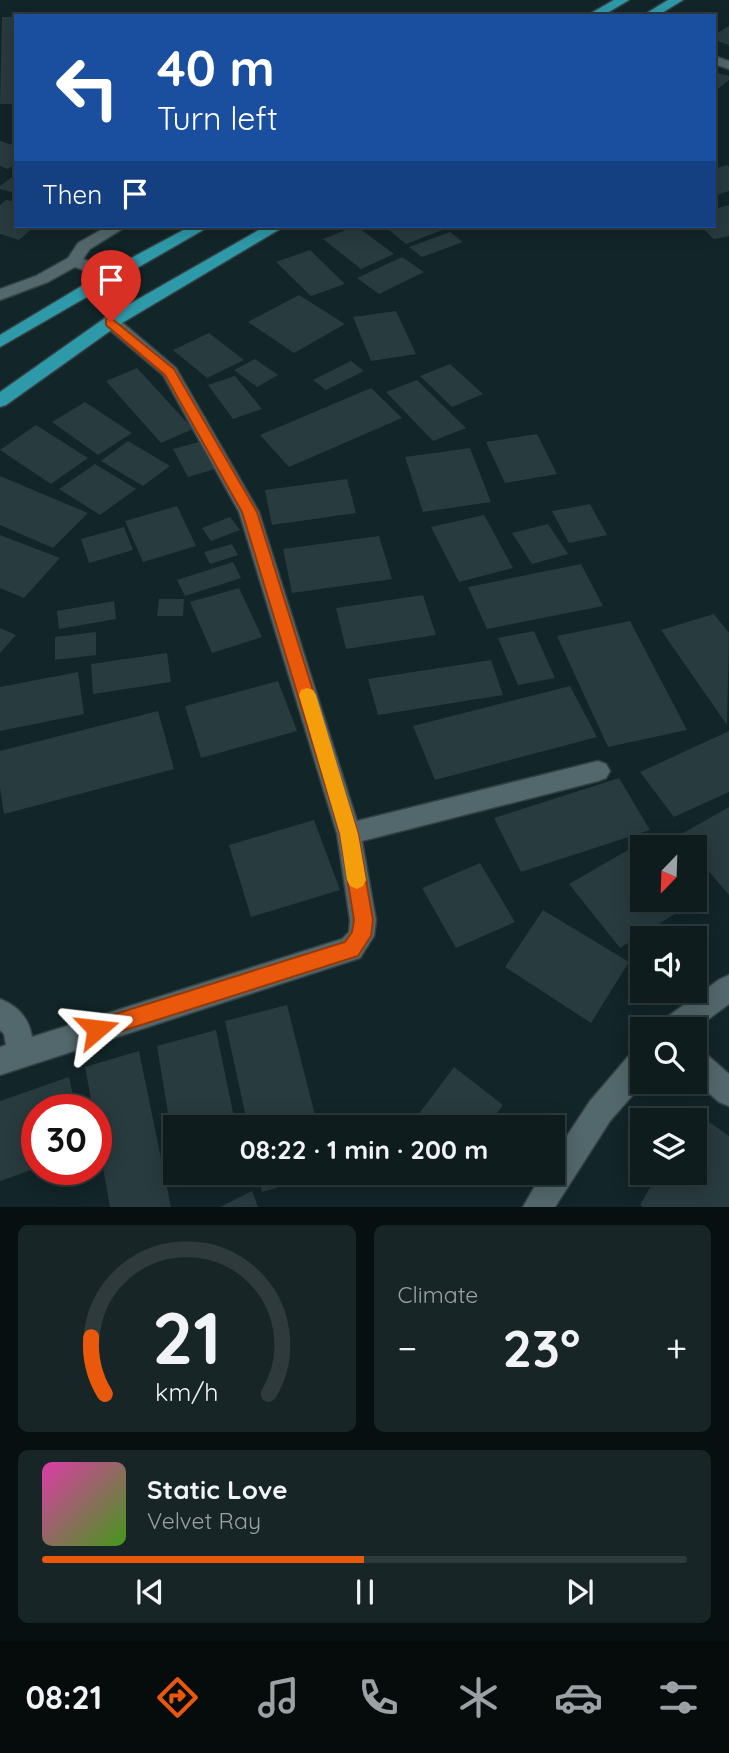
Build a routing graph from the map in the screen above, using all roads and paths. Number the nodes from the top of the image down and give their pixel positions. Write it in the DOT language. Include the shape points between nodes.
graph roads {
  1 [pos="622,0"];
  2 [pos="677,0"];
  3 [pos="596,14"];
  4 [pos="652,14"];
  5 [pos="116,228"];
  6 [pos="198,228"];
  7 [pos="274,228"];
  8 [pos="74,261"];
  9 [pos="111,275"];
  10 [pos="0,295"];
  11 [pos="111,322"];
  12 [pos="0,342"];
  13 [pos="0,401"];
  14 [pos="598,771"];
  15 [pos="349,834"];
  16 [pos="729,988"];
  17 [pos="0,1012"];
  18 [pos="689,1017"];
  19 [pos="10,1057"];
  20 [pos="707,1074"];
  21 [pos="630,1076"];
  22 [pos="729,1093"];
  23 [pos="538,1207"];
  1 -- 3 [label="main road"];
  2 -- 4 [label="main road"];
  5 -- 8 [label="street" via="84,246"];
  6 -- 9 [label="main road"];
  7 -- 11 [label="main road"];
  8 -- 9 [label="street"];
  8 -- 10 [label="street"];
  9 -- 12 [label="main road"];
  11 -- 13 [label="main road"];
  11 -- 15 [label="street" via="170,372 249,512"];
  14 -- 15 [label="street"];
  15 -- 19 [label="street" via="363,920 361,936 351,949"];
  16 -- 18 [label="street"];
  17 -- 19 [label="street" via="17,1027"];
  20 -- 22 [label="street"];
  21 -- 23 [label="street" via="600,1111"];
}
